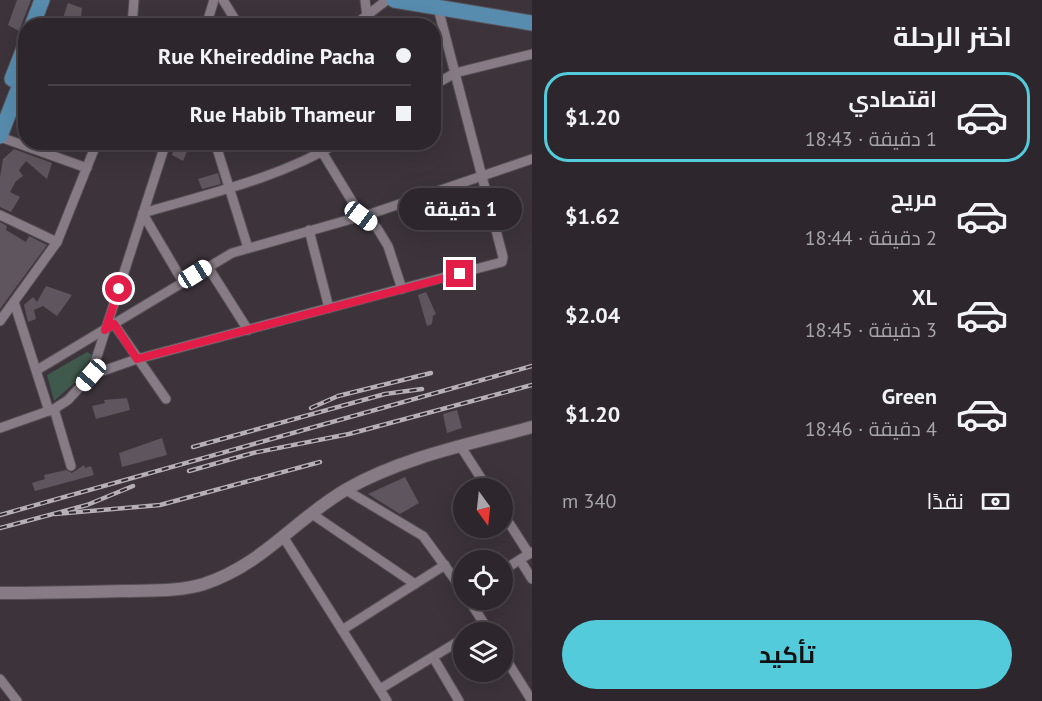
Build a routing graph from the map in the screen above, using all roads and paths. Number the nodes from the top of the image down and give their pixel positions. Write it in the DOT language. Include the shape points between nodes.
graph roads {
  1 [pos="42,0"];
  2 [pos="52,0"];
  3 [pos="134,0"];
  4 [pos="214,0"];
  5 [pos="223,0"];
  6 [pos="365,0"];
  7 [pos="387,0"];
  8 [pos="393,0"];
  9 [pos="438,4"];
  10 [pos="367,17"];
  11 [pos="35,18"];
  12 [pos="45,18"];
  13 [pos="133,18"];
  14 [pos="208,18"];
  15 [pos="234,18"];
  16 [pos="532,23"];
  17 [pos="532,54"];
  18 [pos="18,63"];
  19 [pos="455,73"];
  20 [pos="441,81"];
  21 [pos="18,90"];
  22 [pos="0,109"];
  23 [pos="0,137"];
  24 [pos="18,143"];
  25 [pos="36,150"];
  26 [pos="94,150"];
  27 [pos="164,150"];
  28 [pos="217,150"];
  29 [pos="320,150"];
  30 [pos="327,150"];
  31 [pos="322,153"];
  32 [pos="532,159"];
  33 [pos="87,168"];
  34 [pos="482,176"];
  35 [pos="228,187"];
  36 [pos="143,214"];
  37 [pos="0,215"];
  38 [pos="361,216"];
  39 [pos="309,230"];
  40 [pos="57,242"];
  41 [pos="248,248"];
  42 [pos="208,267"];
  43 [pos="183,282"];
  44 [pos="402,289"];
  45 [pos="14,302"];
  46 [pos="329,308"];
  47 [pos="0,321"];
  48 [pos="114,324"];
  49 [pos="105,330"];
  50 [pos="248,330"];
  51 [pos="137,359"];
  52 [pos="37,370"];
  53 [pos="91,375"];
  54 [pos="166,399"];
  55 [pos="51,410"];
  56 [pos="0,428"];
  57 [pos="532,428"];
  58 [pos="461,447"];
  59 [pos="71,466"];
  60 [pos="481,478"];
  61 [pos="346,490"];
  62 [pos="312,514"];
  63 [pos="513,528"];
  64 [pos="284,538"];
  65 [pos="531,553"];
  66 [pos="520,560"];
  67 [pos="513,564"];
  68 [pos="445,565"];
  69 [pos="453,576"];
  70 [pos="532,579"];
  71 [pos="415,584"];
  72 [pos="0,593"];
  73 [pos="342,630"];
  74 [pos="453,645"];
  75 [pos="433,657"];
  76 [pos="513,671"];
  77 [pos="0,679"];
  78 [pos="380,689"];
  79 [pos="17,701"];
  80 [pos="387,701"];
  81 [pos="459,701"];
  82 [pos="532,701"];
  1 -- 11 [label="main road"];
  2 -- 12 [label="main road"];
  3 -- 13 [label="street"];
  4 -- 14 [label="street"];
  5 -- 15 [label="street"];
  6 -- 10 [label="street"];
  7 -- 10 [label="street"];
  8 -- 9 [label="main road"];
  9 -- 16 [label="main road"];
  9 -- 19 [label="street"];
  17 -- 19 [label="street"];
  18 -- 22 [label="main road"];
  19 -- 20 [label="street"];
  19 -- 34 [label="street"];
  21 -- 23 [label="main road"];
  23 -- 24 [label="street"];
  25 -- 33 [label="street"];
  26 -- 33 [label="street"];
  27 -- 36 [label="street"];
  28 -- 35 [label="street"];
  29 -- 31 [label="street"];
  30 -- 31 [label="street"];
  31 -- 35 [label="street"];
  31 -- 38 [label="street"];
  32 -- 34 [label="street"];
  33 -- 40 [label="street"];
  34 -- 38 [label="street"];
  34 -- 44 [label="street" via="503,257 498,265"];
  35 -- 36 [label="street"];
  35 -- 41 [label="street"];
  36 -- 43 [label="street"];
  36 -- 49 [label="street"];
  37 -- 40 [label="street"];
  38 -- 39 [label="street"];
  38 -- 44 [label="street" via="377,228 388,246"];
  39 -- 41 [label="street"];
  39 -- 46 [label="street"];
  40 -- 45 [label="street"];
  41 -- 42 [label="street"];
  42 -- 43 [label="street"];
  42 -- 50 [label="street"];
  43 -- 48 [label="street"];
  44 -- 46 [label="street"];
  45 -- 47 [label="street"];
  45 -- 52 [label="street"];
  46 -- 50 [label="street"];
  48 -- 49 [label="street"];
  48 -- 51 [label="street"];
  49 -- 52 [label="street"];
  49 -- 53 [label="street"];
  50 -- 51 [label="street"];
  51 -- 53 [label="street"];
  51 -- 54 [label="street"];
  52 -- 55 [label="street"];
  53 -- 55 [label="street" via="68,400"];
  55 -- 56 [label="street"];
  55 -- 59 [label="street"];
  57 -- 58 [label="street"];
  58 -- 60 [label="street"];
  58 -- 61 [label="street" via="397,467"];
  61 -- 62 [label="street"];
  61 -- 68 [label="street" via="423,536"];
  62 -- 64 [label="street"];
  62 -- 71 [label="street"];
  63 -- 65 [label="street"];
  64 -- 72 [label="street" via="241,568 187,588"];
  64 -- 73 [label="street"];
  65 -- 66 [label="street"];
  66 -- 67 [label="street"];
  66 -- 70 [label="street"];
  68 -- 69 [label="street"];
  68 -- 71 [label="street"];
  71 -- 73 [label="street"];
  73 -- 78 [label="street"];
  74 -- 75 [label="street"];
  75 -- 78 [label="street"];
  75 -- 81 [label="street"];
  76 -- 82 [label="street"];
  77 -- 79 [label="street"];
  78 -- 80 [label="street"];
}
